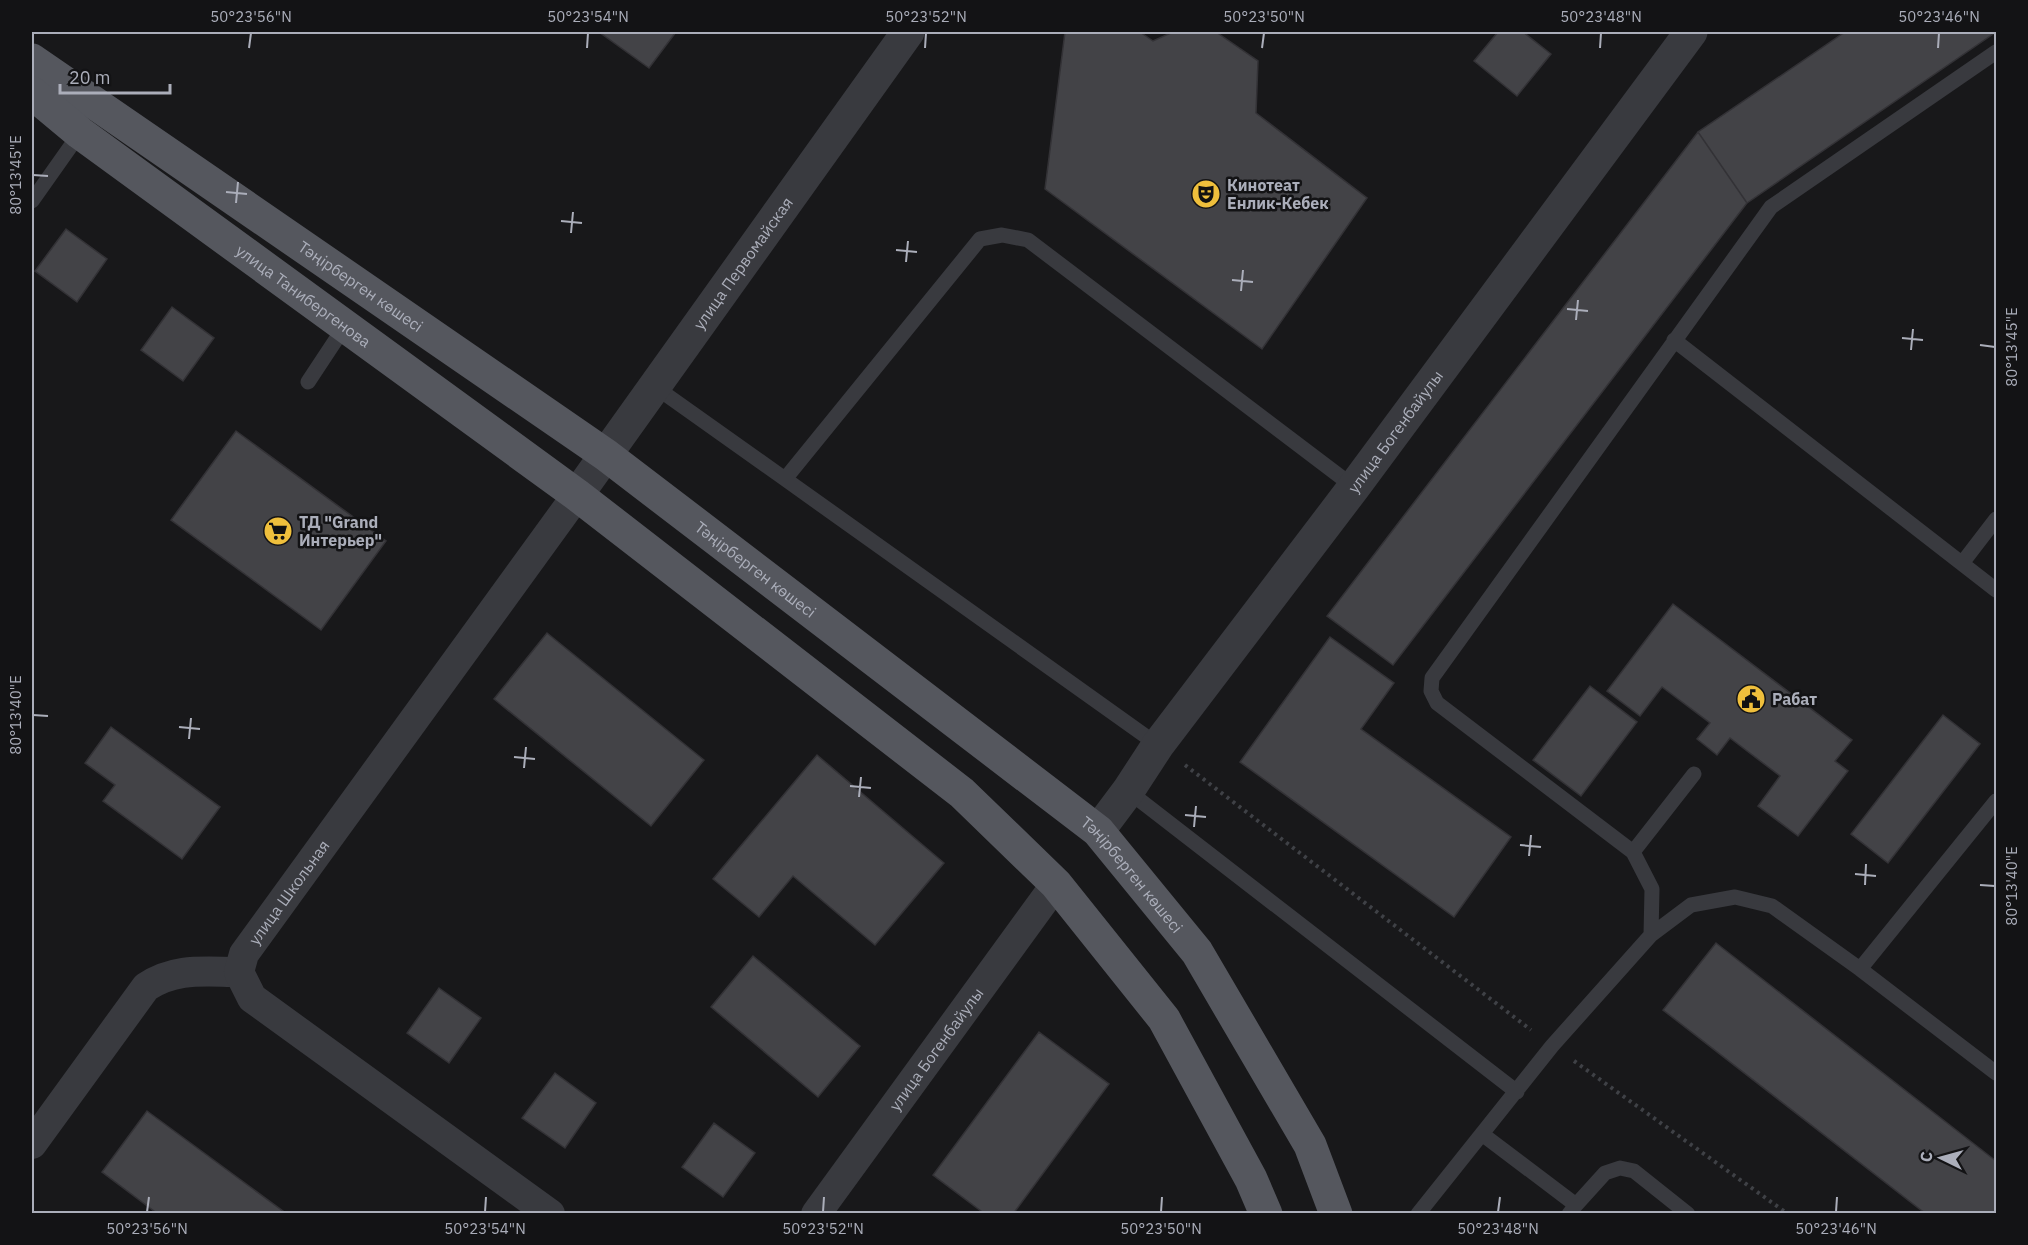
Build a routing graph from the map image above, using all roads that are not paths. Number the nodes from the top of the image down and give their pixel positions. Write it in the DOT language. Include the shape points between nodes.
graph roads {
  1 [pos="908,32"];
  2 [pos="1690,32"];
  3 [pos="1996,52"];
  4 [pos="32,60"];
  5 [pos="32,93"];
  6 [pos="80,134"];
  7 [pos="32,201"];
  8 [pos="345,326"];
  9 [pos="1674,340"];
  10 [pos="308,382"];
  11 [pos="654,386"];
  12 [pos="606,455"];
  13 [pos="785,479"];
  14 [pos="1354,487"];
  15 [pos="577,495"];
  16 [pos="1996,519"];
  17 [pos="1963,562"];
  18 [pos="1996,590"];
  19 [pos="1158,745"];
  20 [pos="1694,774"];
  21 [pos="1128,791"];
  22 [pos="1996,801"];
  23 [pos="1098,831"];
  24 [pos="1633,852"];
  25 [pos="1056,884"];
  26 [pos="1651,935"];
  27 [pos="1860,969"];
  28 [pos="239,972"];
  29 [pos="1996,1072"];
  30 [pos="1516,1092"];
  31 [pos="1482,1134"];
  32 [pos="32,1144"];
  33 [pos="1572,1209"];
  34 [pos="550,1214"];
  35 [pos="816,1214"];
  36 [pos="1266,1214"];
  37 [pos="1336,1214"];
  38 [pos="1418,1214"];
  39 [pos="1688,1214"];
  1 -- 11 [label="street, улица Первомайская"];
  2 -- 14 [label="street, улица Богенбайулы"];
  3 -- 9 [label="lane" via="1772,207"];
  4 -- 12 [label="main road, Тәңірберген көшесі"];
  5 -- 6 [label="main road, улица Танибергенова"];
  6 -- 7 [label="lane"];
  6 -- 8 [label="main road, улица Танибергенова"];
  8 -- 10 [label="lane"];
  8 -- 15 [label="main road, улица Танибергенова"];
  9 -- 17 [label="lane"];
  9 -- 24 [label="lane" via="1432,678 1431,691 1437,703"];
  11 -- 12 [label="street, улица Первомайская"];
  11 -- 13 [label="lane"];
  12 -- 15 [label="street, улица Первомайская"];
  12 -- 23 [label="main road, Тәңірберген көшесі"];
  13 -- 14 [label="lane" via="980,239 1002,235 1028,240"];
  13 -- 19 [label="lane"];
  14 -- 19 [label="street, улица Богенбайулы"];
  15 -- 25 [label="main road" via="962,793"];
  15 -- 28 [label="street, улица Школьная" via="244,954"];
  16 -- 17 [label="lane"];
  17 -- 18 [label="lane"];
  19 -- 21 [label="street, улица Богенбайулы"];
  20 -- 24 [label="lane"];
  21 -- 23 [label="street, улица Богенбайулы"];
  21 -- 30 [label="lane"];
  22 -- 27 [label="lane"];
  23 -- 37 [label="main road, Тәңірберген көшесі" via="1197,952 1310,1145"];
  24 -- 26 [label="lane" via="1652,889"];
  25 -- 35 [label="street, улица Богенбайулы"];
  25 -- 36 [label="main road" via="1164,1019"];
  26 -- 27 [label="lane" via="1691,905 1735,897 1772,906"];
  26 -- 30 [label="lane"];
  27 -- 29 [label="lane"];
  28 -- 32 [label="street" via="180,972 146,987"];
  28 -- 34 [label="street" via="252,998"];
  30 -- 31 [label="lane"];
  31 -- 33 [label="lane"];
  31 -- 38 [label="lane"];
  33 -- 39 [label="lane" via="1605,1173 1620,1168 1634,1170"];
}
